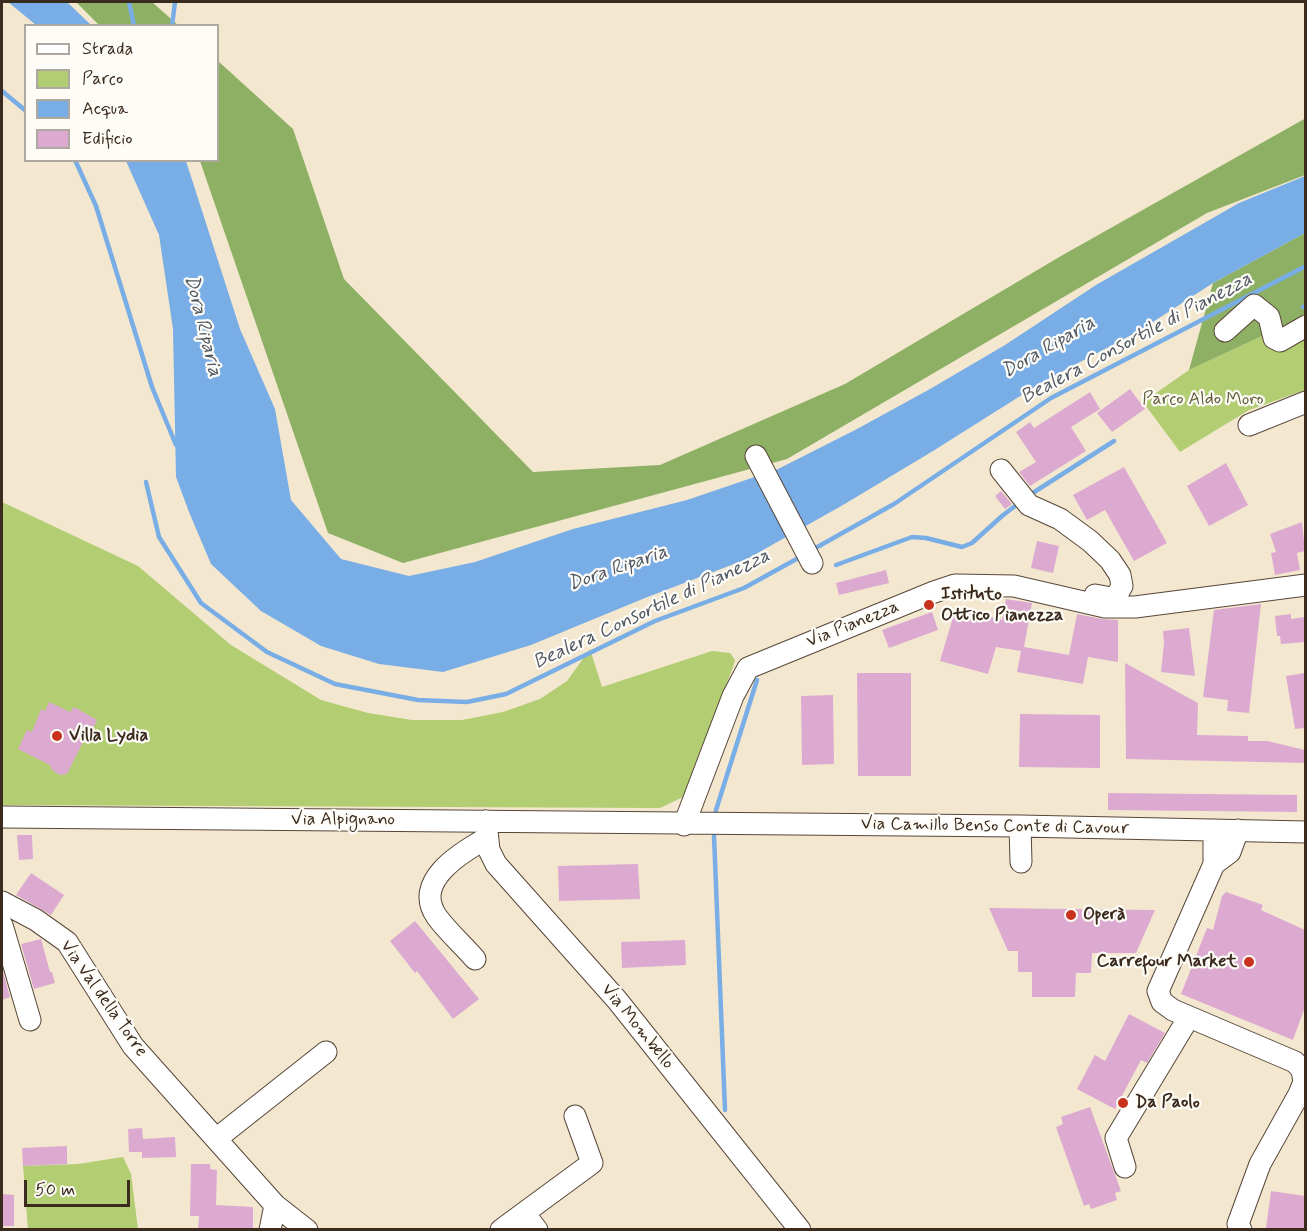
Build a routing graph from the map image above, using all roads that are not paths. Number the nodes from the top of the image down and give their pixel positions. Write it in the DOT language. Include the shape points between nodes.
graph roads {
  1 [pos="1305,326"];
  2 [pos="1225,331"];
  3 [pos="1305,402"];
  4 [pos="1249,425"];
  5 [pos="756,456"];
  6 [pos="1001,470"];
  7 [pos="812,563"];
  8 [pos="1305,585"];
  9 [pos="1064,598"];
  10 [pos="2,817"];
  11 [pos="684,825"];
  12 [pos="1020,826"];
  13 [pos="486,829"];
  14 [pos="1214,830"];
  15 [pos="1238,830"];
  16 [pos="1305,832"];
  17 [pos="1021,862"];
  18 [pos="1214,864"];
  19 [pos="2,902"];
  20 [pos="2,925"];
  21 [pos="475,959"];
  22 [pos="1189,1017"];
  23 [pos="30,1020"];
  24 [pos="326,1052"];
  25 [pos="576,1116"];
  26 [pos="216,1139"];
  27 [pos="1125,1167"];
  28 [pos="275,1205"];
  29 [pos="524,1213"];
  30 [pos="270,1230"];
  31 [pos="307,1230"];
  32 [pos="501,1230"];
  33 [pos="537,1230"];
  34 [pos="800,1230"];
  35 [pos="1241,1230"];
  1 -- 2 [label="street" via="1280,341 1274,338 1269,317 1254,304"];
  3 -- 4 [label="street"];
  5 -- 7 [label="street"];
  6 -- 9 [label="street" via="1024,500 1090,541 1120,575 1122,586 1110,598 1069,590"];
  8 -- 9 [label="street, Via Pianezza" via="1135,607 1105,607"];
  9 -- 11 [label="street, Via Pianezza" via="1014,586 955,585 747,668"];
  10 -- 13 [label="street, Via Alpignano"];
  11 -- 12 [label="street, Via Camillo Benso Conte di Cavour"];
  11 -- 13 [label="street, Via Alpignano"];
  12 -- 14 [label="street, Via Camillo Benso Conte di Cavour"];
  12 -- 17 [label="street"];
  13 -- 21 [label="street" via="438,874 430,888 429,900 436,916"];
  13 -- 34 [label="street, Via Mombello" via="496,864 617,1000"];
  14 -- 15 [label="street, Via Camillo Benso Conte di Cavour"];
  14 -- 18 [label="street"];
  15 -- 16 [label="street, Via Camillo Benso Conte di Cavour"];
  15 -- 18 [label="street" via="1230,852"];
  18 -- 22 [label="street" via="1158,991 1162,1002"];
  19 -- 26 [label="street, Via Val della Torre" via="67,942 133,1046"];
  20 -- 23 [label="street"];
  22 -- 27 [label="street" via="1116,1138"];
  22 -- 35 [label="street" via="1285,1057 1302,1070 1304,1082 1260,1164 1238,1224"];
  24 -- 26 [label="street"];
  25 -- 29 [label="street" via="592,1163"];
  26 -- 28 [label="street, Via Val della Torre"];
  28 -- 30 [label="street"];
  28 -- 31 [label="street, Via Val della Torre"];
  29 -- 32 [label="street"];
  29 -- 33 [label="street"];
}
